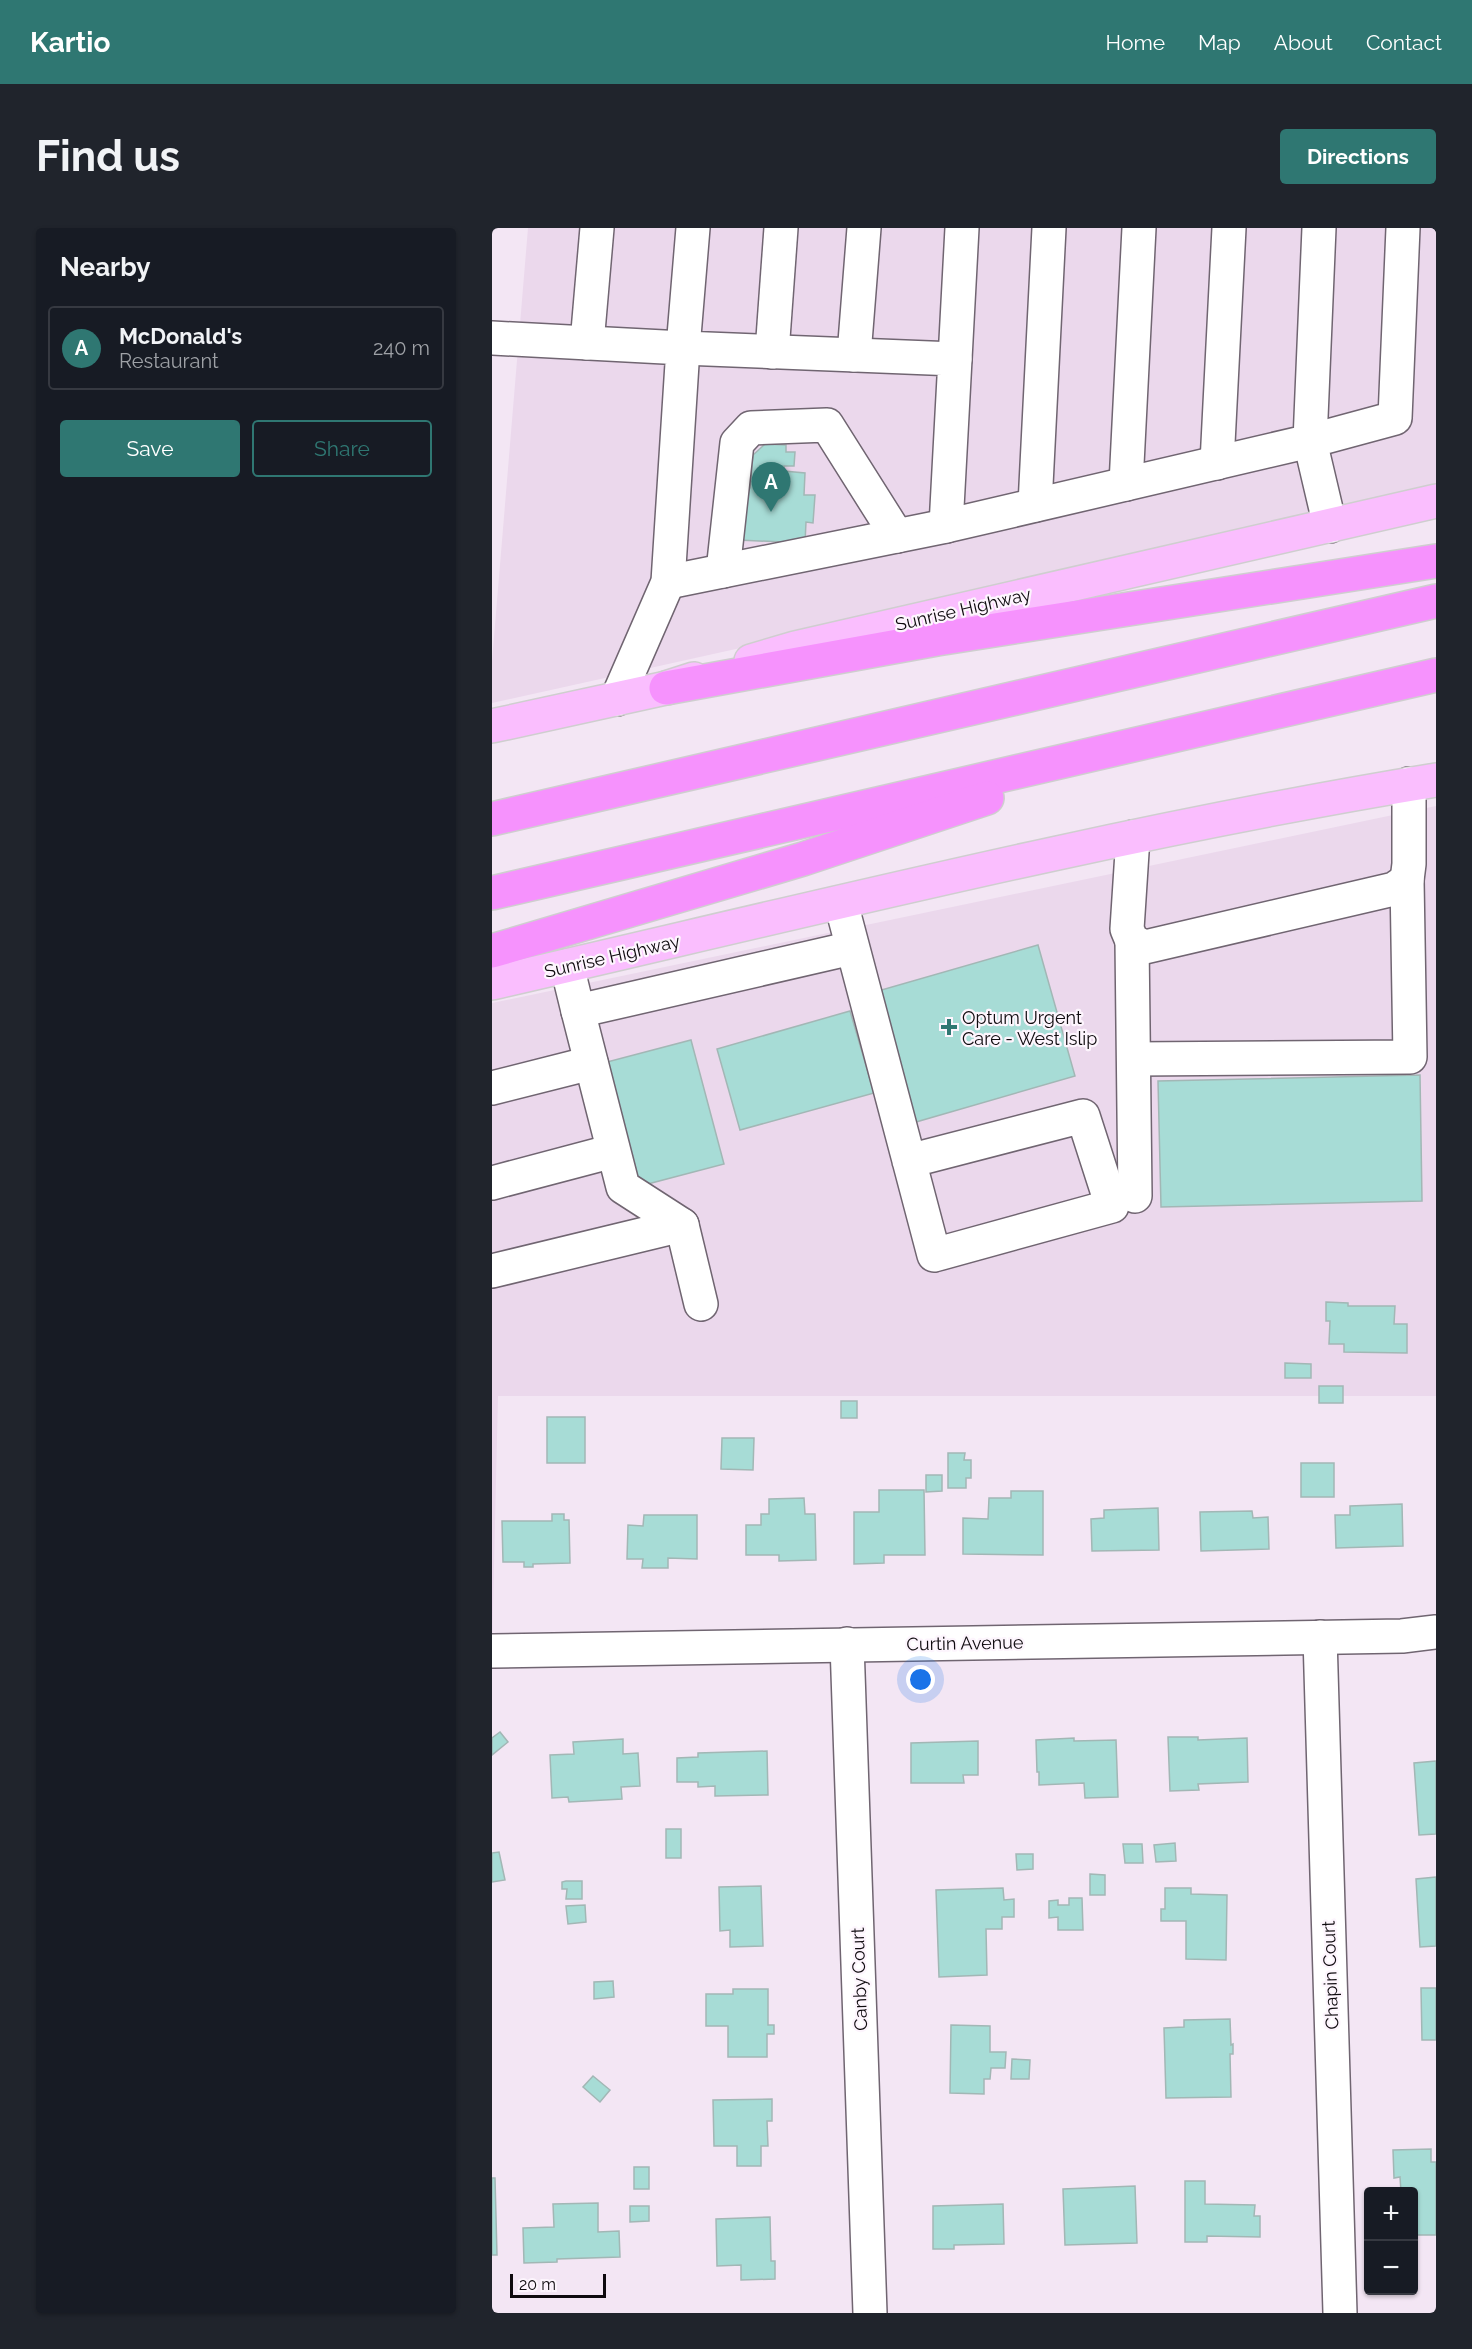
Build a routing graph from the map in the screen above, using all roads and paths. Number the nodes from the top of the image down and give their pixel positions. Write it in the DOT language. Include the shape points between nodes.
graph roads {
  1 [pos="597,228"];
  2 [pos="693,228"];
  3 [pos="782,228"];
  4 [pos="864,228"];
  5 [pos="962,228"];
  6 [pos="1049,228"];
  7 [pos="1139,228"];
  8 [pos="1229,228"];
  9 [pos="1319,228"];
  10 [pos="1403,228"];
  11 [pos="492,338"];
  12 [pos="588,343"];
  13 [pos="683,348"];
  14 [pos="772,352"];
  15 [pos="854,355"];
  16 [pos="955,359"];
  17 [pos="1310,441"];
  18 [pos="1218,463"];
  19 [pos="1126,484"];
  20 [pos="1436,501"];
  21 [pos="1035,505"];
  22 [pos="946,526"];
  23 [pos="1330,526"];
  24 [pos="897,536"];
  25 [pos="1436,561"];
  26 [pos="723,571"];
  27 [pos="668,582"];
  28 [pos="1436,601"];
  29 [pos="1436,675"];
  30 [pos="666,688"];
  31 [pos="617,699"];
  32 [pos="492,726"];
  33 [pos="1189,732"];
  34 [pos="1422,782"];
  35 [pos="492,819"];
  36 [pos="1133,837"];
  37 [pos="1407,880"];
  38 [pos="492,893"];
  39 [pos="841,903"];
  40 [pos="1132,941"];
  41 [pos="852,948"];
  42 [pos="492,951"];
  43 [pos="567,966"];
  44 [pos="492,983"];
  45 [pos="578,1011"];
  46 [pos="1134,1059"];
  47 [pos="591,1063"];
  48 [pos="492,1088"];
  49 [pos="613,1151"];
  50 [pos="909,1161"];
  51 [pos="492,1183"];
  52 [pos="1124,1201"];
  53 [pos="682,1225"];
  54 [pos="492,1271"];
  55 [pos="701,1304"];
  56 [pos="1436,1632"];
  57 [pos="1320,1637"];
  58 [pos="848,1644"];
  59 [pos="493,1651"];
  60 [pos="870,2313"];
  61 [pos="1340,2313"];
  1 -- 12 [label="street"];
  2 -- 13 [label="street"];
  3 -- 14 [label="street"];
  4 -- 15 [label="street"];
  5 -- 16 [label="street"];
  6 -- 21 [label="street"];
  7 -- 19 [label="street"];
  8 -- 18 [label="street"];
  9 -- 17 [label="street"];
  10 -- 17 [label="street" via="1395,418"];
  11 -- 12 [label="street"];
  12 -- 13 [label="street"];
  13 -- 14 [label="street"];
  13 -- 27 [label="street"];
  14 -- 15 [label="street"];
  15 -- 16 [label="street"];
  16 -- 22 [label="street"];
  17 -- 18 [label="street"];
  17 -- 23 [label="street"];
  18 -- 19 [label="street"];
  19 -- 21 [label="street"];
  20 -- 23 [label="main road, Sunrise Highway"];
  21 -- 22 [label="street"];
  22 -- 24 [label="street"];
  23 -- 30 [label="main road, Sunrise Highway" via="795,648"];
  24 -- 26 [label="street"];
  24 -- 26 [label="street" via="827,425 751,428 737,443"];
  25 -- 30 [label="highway" via="937,639"];
  26 -- 27 [label="street"];
  27 -- 31 [label="street"];
  28 -- 35 [label="highway"];
  29 -- 33 [label="highway"];
  30 -- 31 [label="main road, Sunrise Highway"];
  31 -- 32 [label="main road, Sunrise Highway"];
  33 -- 38 [label="highway"];
  33 -- 42 [label="highway" via="803,859"];
  34 -- 36 [label="main road, Sunrise Highway" via="1310,800"];
  34 -- 37 [label="street"];
  36 -- 39 [label="main road, Sunrise Highway"];
  36 -- 40 [label="street" via="1127,929"];
  37 -- 40 [label="street" via="1394,889 1145,947"];
  37 -- 46 [label="street" via="1410,1058"];
  39 -- 41 [label="street"];
  39 -- 43 [label="main road, Sunrise Highway"];
  40 -- 46 [label="street"];
  41 -- 45 [label="street"];
  41 -- 50 [label="street"];
  43 -- 44 [label="main road, Sunrise Highway"];
  43 -- 45 [label="street"];
  45 -- 47 [label="street"];
  46 -- 52 [label="street"];
  47 -- 48 [label="street"];
  47 -- 49 [label="street"];
  49 -- 51 [label="street"];
  49 -- 53 [label="street" via="622,1186"];
  50 -- 52 [label="street" via="1083,1116"];
  50 -- 52 [label="street" via="934,1255"];
  53 -- 54 [label="street"];
  53 -- 55 [label="street"];
  56 -- 57 [label="street, Curtin Avenue"];
  57 -- 58 [label="street, Curtin Avenue"];
  57 -- 61 [label="street, Chapin Court"];
  58 -- 59 [label="street, Curtin Avenue"];
  58 -- 60 [label="street, Canby Court"];
}
